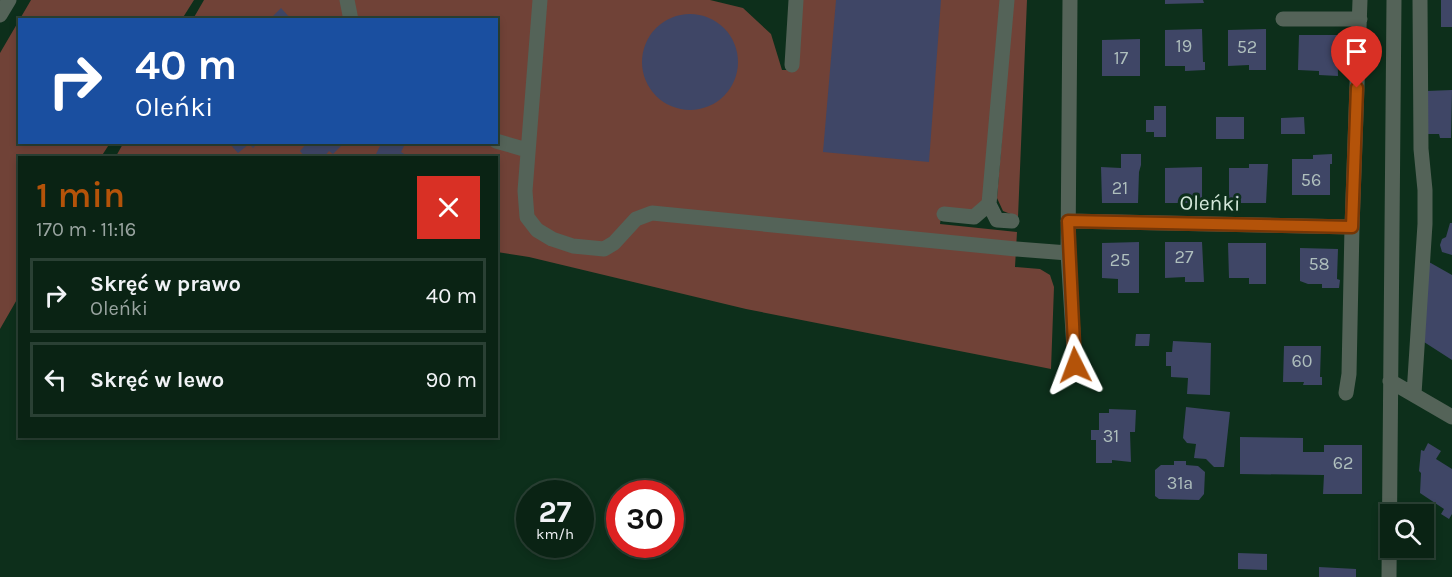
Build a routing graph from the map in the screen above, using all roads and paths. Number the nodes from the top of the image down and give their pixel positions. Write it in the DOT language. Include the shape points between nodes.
graph roads {
  1 [pos="9,0"];
  2 [pos="347,0"];
  3 [pos="540,0"];
  4 [pos="796,0"];
  5 [pos="1007,0"];
  6 [pos="1070,0"];
  7 [pos="1360,0"];
  8 [pos="1394,0"];
  9 [pos="1420,0"];
  10 [pos="0,15"];
  11 [pos="351,18"];
  12 [pos="1283,19"];
  13 [pos="1360,19"];
  14 [pos="792,65"];
  15 [pos="498,142"];
  16 [pos="527,150"];
  17 [pos="989,204"];
  18 [pos="944,214"];
  19 [pos="1012,221"];
  20 [pos="1068,221"];
  21 [pos="1352,227"];
  22 [pos="1068,253"];
  23 [pos="1075,365"];
  24 [pos="1390,381"];
  25 [pos="1346,393"];
  26 [pos="1413,394"];
  27 [pos="1452,417"];
  28 [pos="1389,577"];
  1 -- 10 [label="street"];
  2 -- 11 [label="street"];
  3 -- 16 [label="street"];
  4 -- 14 [label="street"];
  5 -- 17 [label="street"];
  6 -- 20 [label="street"];
  7 -- 13 [label="street"];
  8 -- 24 [label="street"];
  9 -- 26 [label="street" via="1421,149 1426,216"];
  12 -- 13 [label="street"];
  13 -- 21 [label="street"];
  15 -- 16 [label="street"];
  16 -- 22 [label="street" via="527,217 537,230 573,246 604,249 636,219 652,213"];
  17 -- 18 [label="street" via="974,217"];
  17 -- 19 [label="street" via="997,220"];
  20 -- 21 [label="street, Oleńki"];
  20 -- 22 [label="street"];
  21 -- 25 [label="street"];
  22 -- 23 [label="street"];
  24 -- 26 [label="street"];
  24 -- 28 [label="street"];
  26 -- 27 [label="street"];
}
